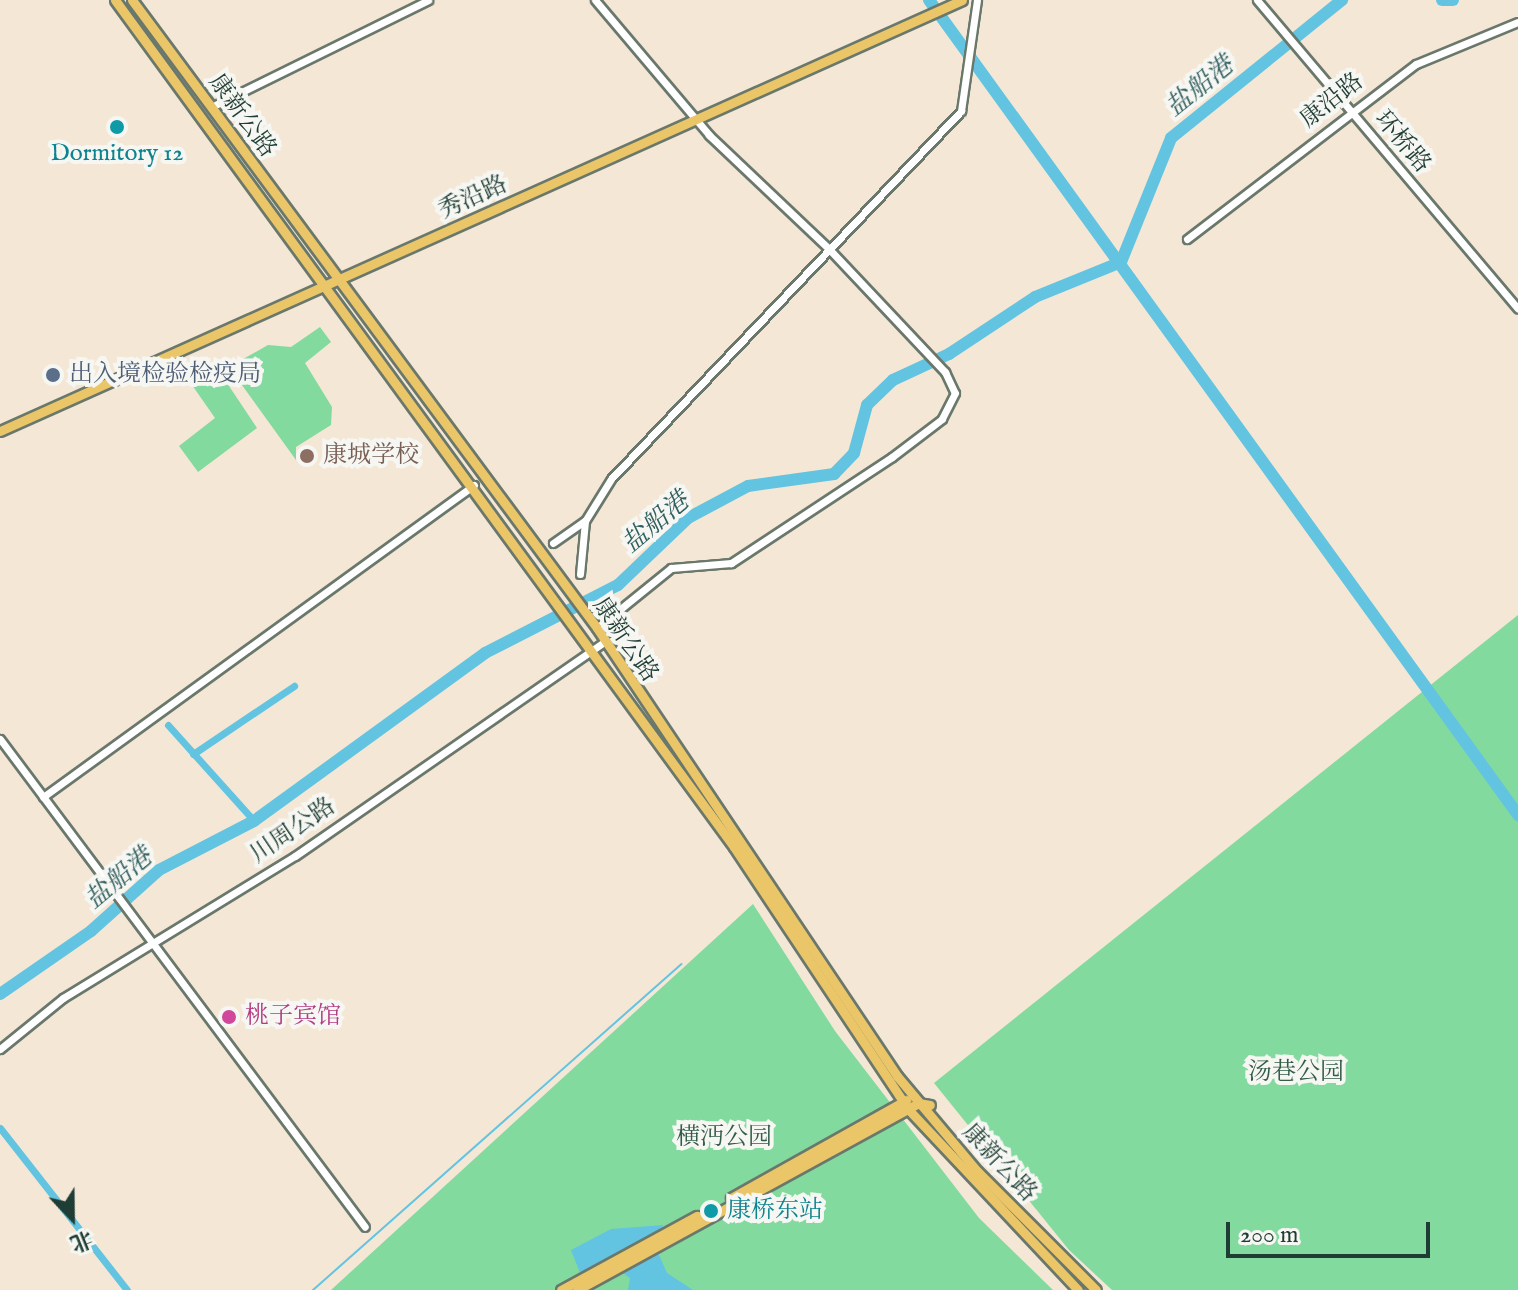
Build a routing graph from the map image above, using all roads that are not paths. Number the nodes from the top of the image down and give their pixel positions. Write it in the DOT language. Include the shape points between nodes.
graph roads {
  1 [pos="115,0"];
  2 [pos="132,0"];
  3 [pos="428,0"];
  4 [pos="595,0"];
  5 [pos="962,0"];
  6 [pos="977,0"];
  7 [pos="1257,0"];
  8 [pos="1518,22"];
  9 [pos="211,107"];
  10 [pos="1351,112"];
  11 [pos="700,118"];
  12 [pos="1187,239"];
  13 [pos="830,250"];
  14 [pos="339,281"];
  15 [pos="326,286"];
  16 [pos="1518,309"];
  17 [pos="0,431"];
  18 [pos="474,485"];
  19 [pos="585,521"];
  20 [pos="553,543"];
  21 [pos="580,574"];
  22 [pos="594,625"];
  23 [pos="605,641"];
  24 [pos="592,650"];
  25 [pos="0,739"];
  26 [pos="43,797"];
  27 [pos="146,942"];
  28 [pos="0,1049"];
  29 [pos="915,1100"];
  30 [pos="905,1105"];
  31 [pos="930,1105"];
  32 [pos="365,1227"];
  33 [pos="561,1290"];
  34 [pos="577,1290"];
  35 [pos="1078,1290"];
  36 [pos="1096,1290"];
  1 -- 15 [label="main road, 康新公路"];
  2 -- 9 [label="main road, 康新公路"];
  3 -- 9 [label="street"];
  4 -- 11 [label="street"];
  5 -- 11 [label="main road, 秀沿路"];
  6 -- 13 [label="street" via="969,85 961,111"];
  7 -- 10 [label="street, 环桥路"];
  8 -- 10 [label="street, 康沿路" via="1416,64"];
  9 -- 14 [label="main road, 康新公路"];
  10 -- 12 [label="street, 康沿路"];
  10 -- 16 [label="street, 环桥路"];
  11 -- 13 [label="street" via="709,135"];
  11 -- 14 [label="main road, 秀沿路"];
  13 -- 19 [label="street" via="611,479"];
  13 -- 22 [label="street" via="945,372 955,393 942,419 731,563 671,568"];
  14 -- 15 [label="main road, 秀沿路"];
  14 -- 22 [label="main road, 康新公路"];
  15 -- 17 [label="main road, 秀沿路"];
  15 -- 18 [label="main road, 康新公路"];
  18 -- 24 [label="main road, 康新公路"];
  18 -- 26 [label="street"];
  19 -- 20 [label="street"];
  19 -- 21 [label="street"];
  22 -- 23 [label="main road, 康新公路"];
  23 -- 24 [label="street, 川周公路"];
  23 -- 29 [label="main road, 康新公路"];
  24 -- 27 [label="street, 川周公路" via="295,856"];
  24 -- 30 [label="main road, 康新公路"];
  25 -- 26 [label="street"];
  26 -- 27 [label="street"];
  27 -- 28 [label="street, 川周公路"];
  27 -- 32 [label="street"];
  29 -- 30 [label="main road"];
  29 -- 31 [label="main road"];
  29 -- 36 [label="main road, 康新公路"];
  30 -- 33 [label="main road"];
  30 -- 34 [label="main road"];
  30 -- 35 [label="main road, 康新公路"];
}
